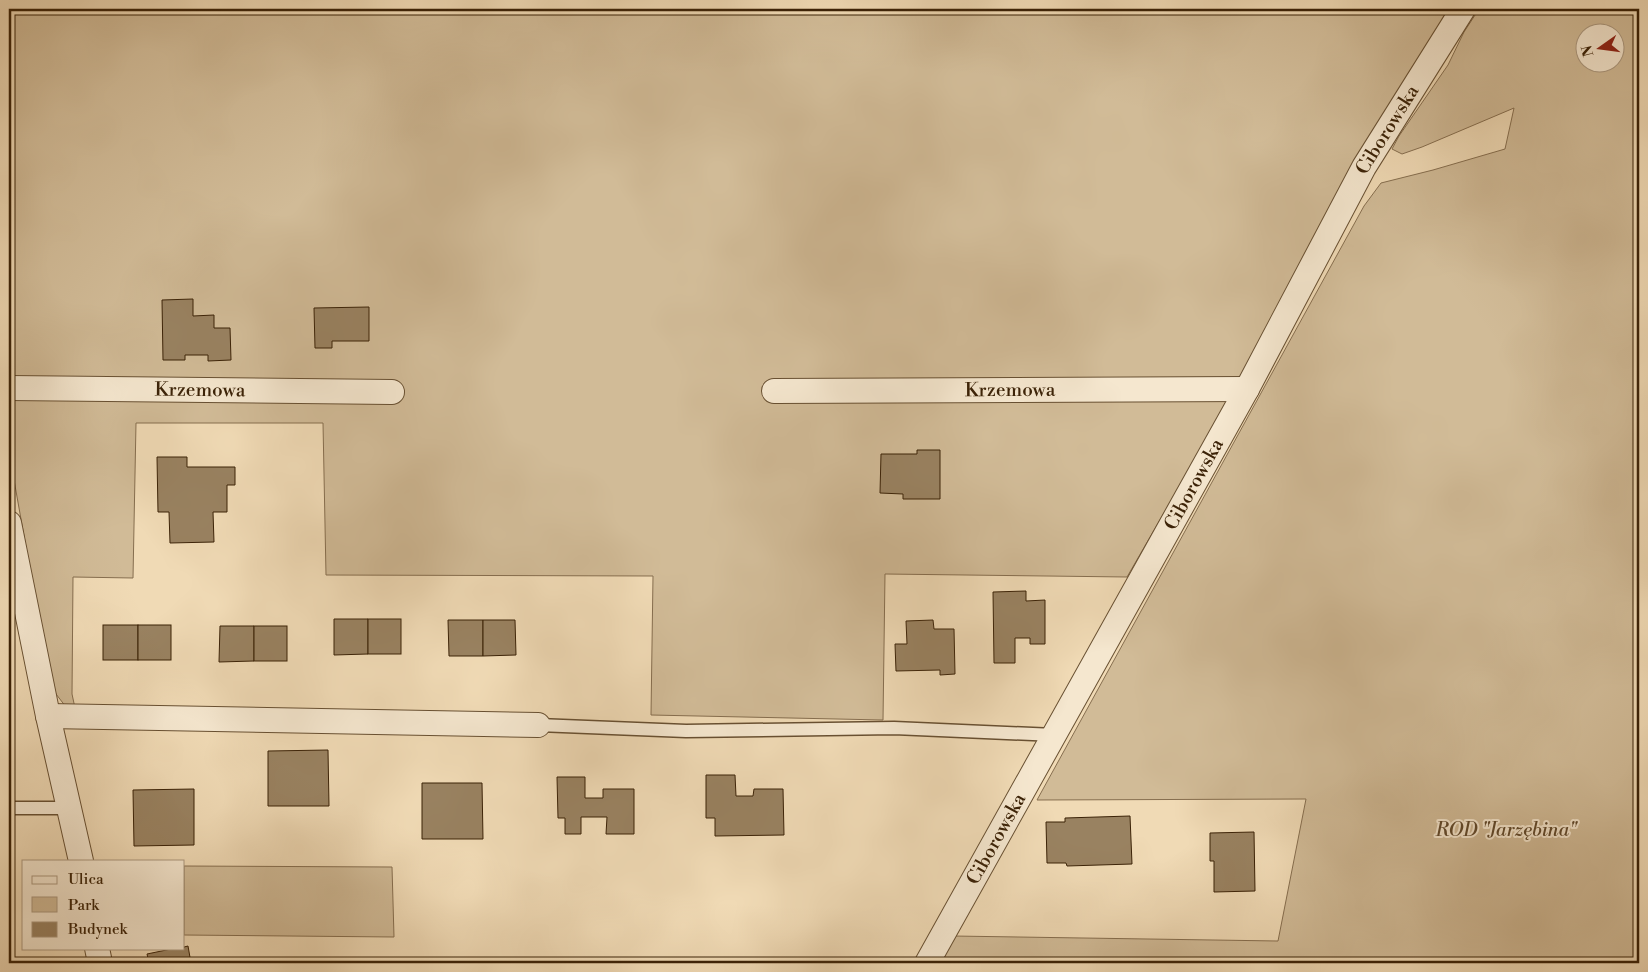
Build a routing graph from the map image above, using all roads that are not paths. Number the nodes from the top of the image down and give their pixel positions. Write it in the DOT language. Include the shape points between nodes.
graph roads {
  1 [pos="1463,9"];
  2 [pos="9,388"];
  3 [pos="1247,390"];
  4 [pos="392,392"];
  5 [pos="774,392"];
  6 [pos="9,523"];
  7 [pos="48,716"];
  8 [pos="538,725"];
  9 [pos="1055,735"];
  10 [pos="9,808"];
  11 [pos="69,808"];
  12 [pos="81,860"];
  13 [pos="97,950"];
  14 [pos="100,963"];
  15 [pos="927,963"];
  1 -- 3 [label="street, Ciborowska" via="1364,167"];
  2 -- 4 [label="street, Krzemowa"];
  3 -- 5 [label="street, Krzemowa"];
  3 -- 9 [label="street, Ciborowska"];
  6 -- 7 [label="street"];
  7 -- 8 [label="street"];
  7 -- 11 [label="street"];
  8 -- 9 [label="lane" via="686,731 894,728"];
  9 -- 15 [label="street, Ciborowska"];
  10 -- 11 [label="lane"];
  11 -- 12 [label="street"];
  13 -- 14 [label="street"];
}
